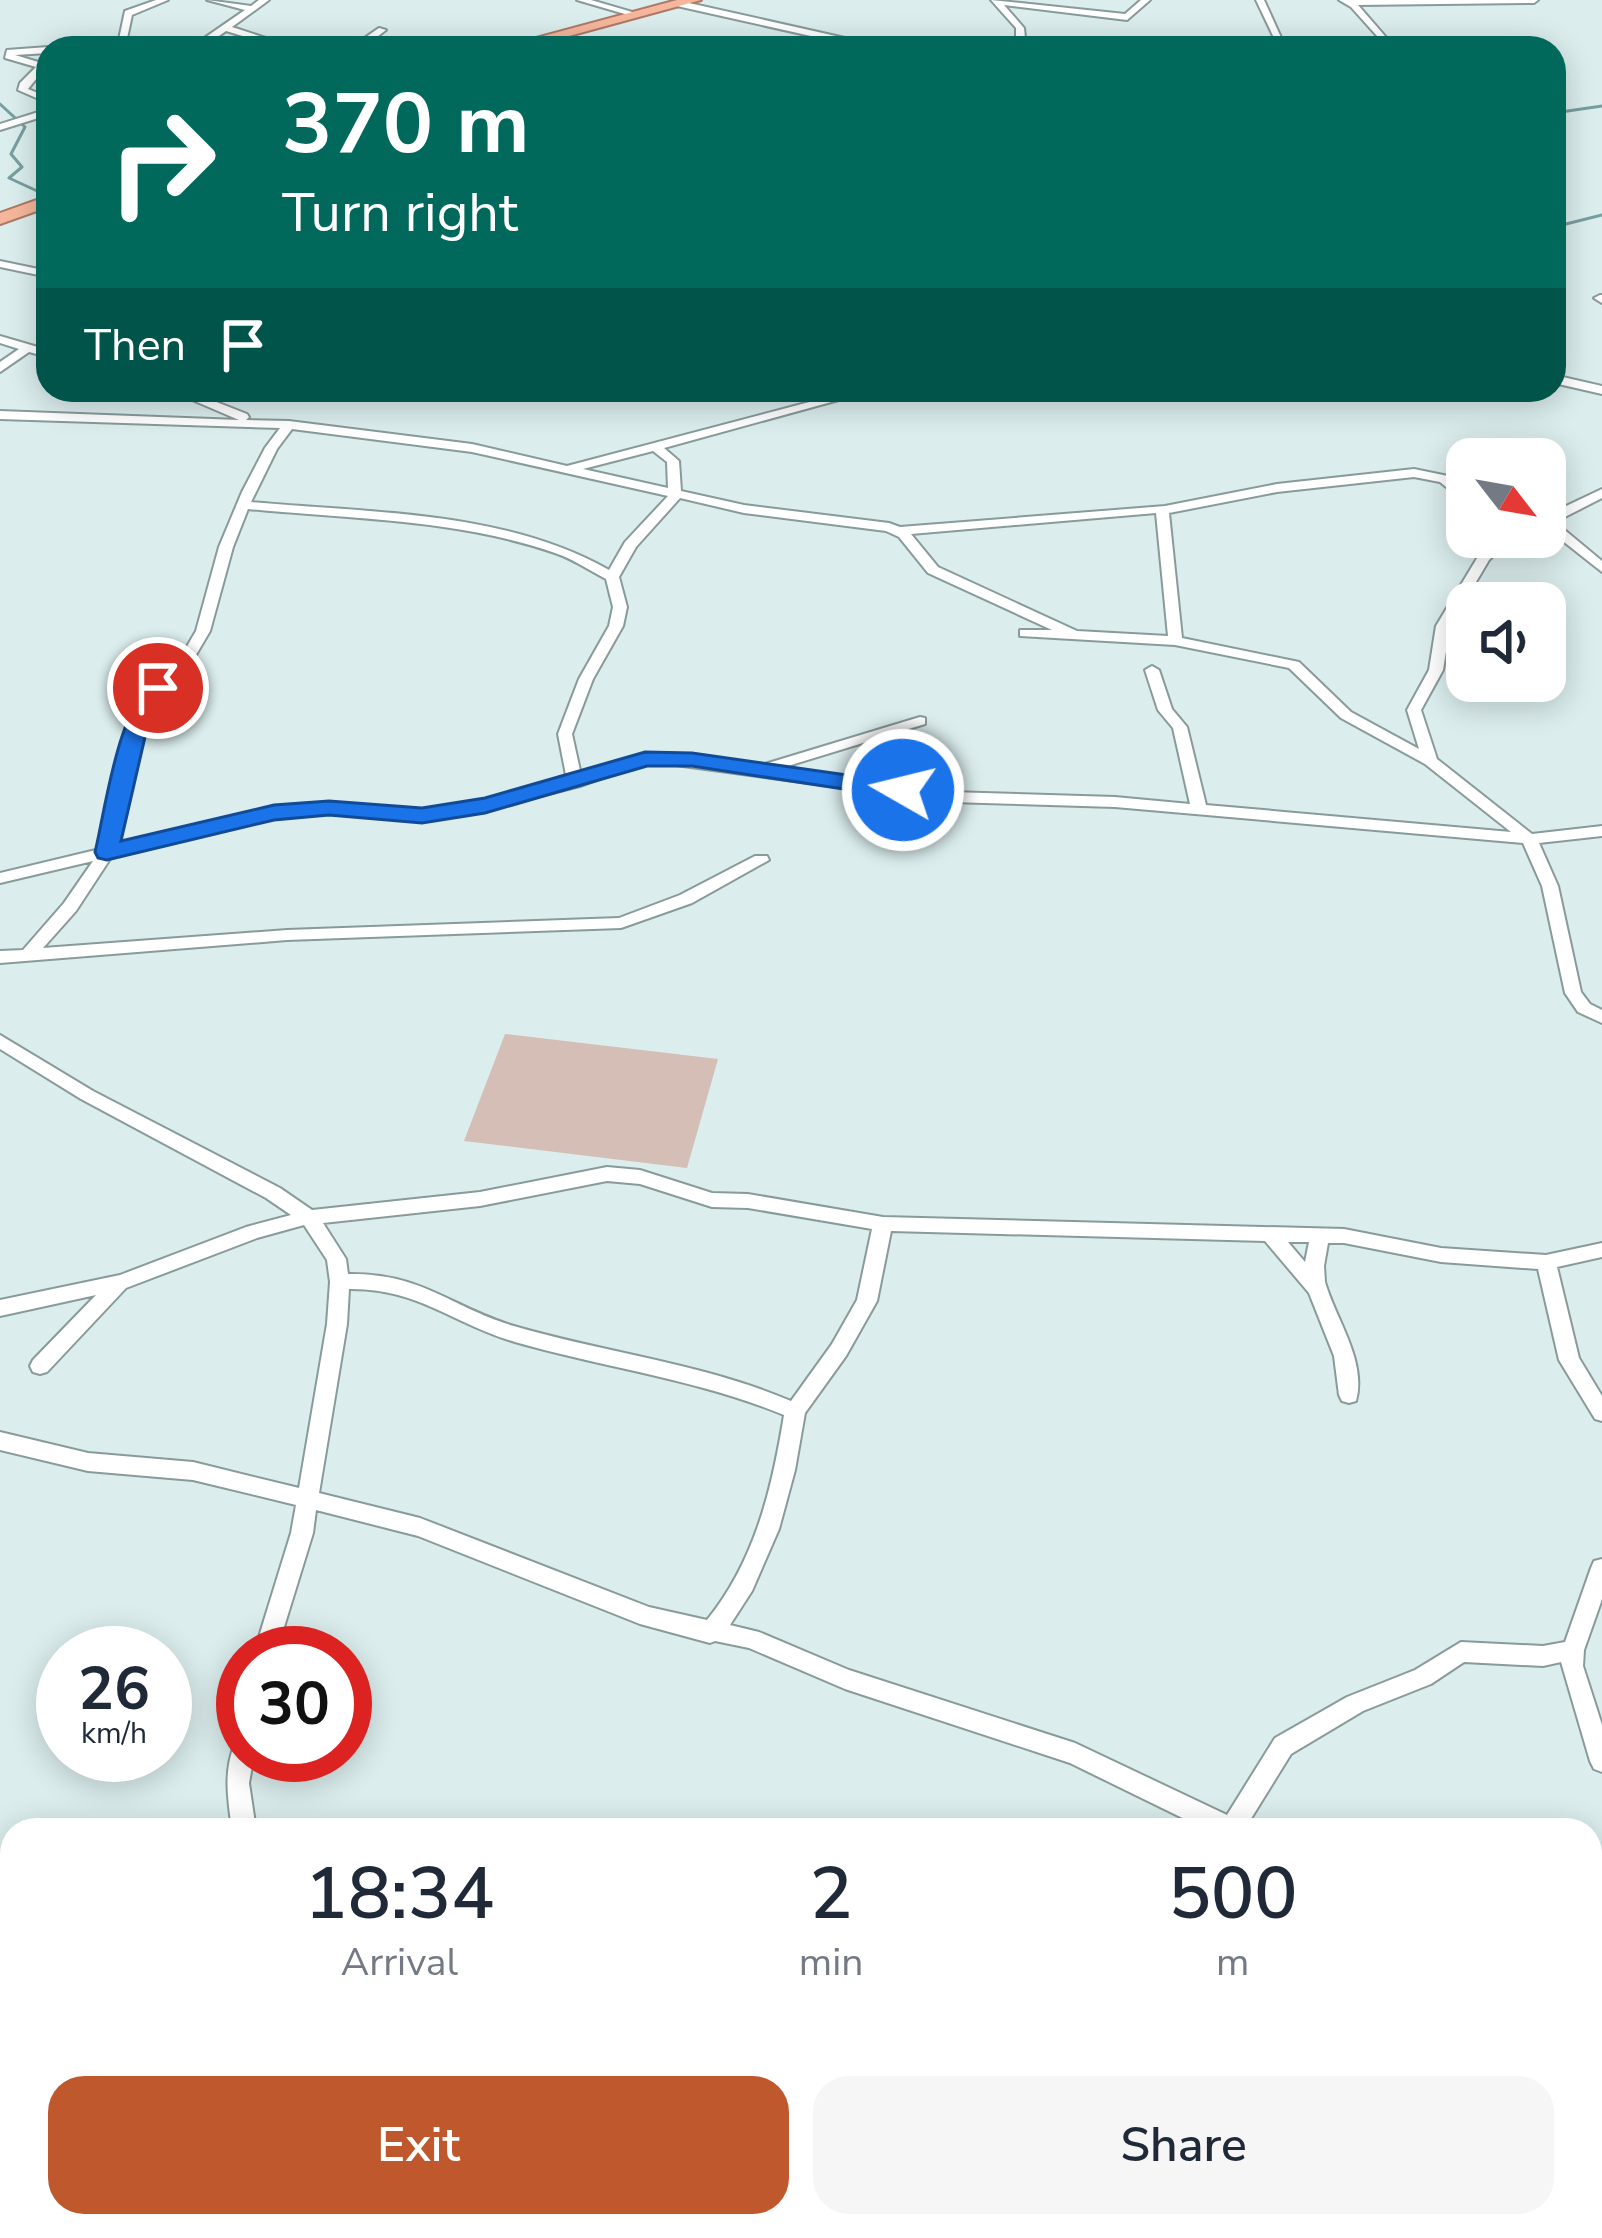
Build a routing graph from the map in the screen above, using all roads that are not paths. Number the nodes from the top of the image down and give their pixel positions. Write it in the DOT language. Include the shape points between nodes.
graph roads {
  1 [pos="164,0"];
  2 [pos="211,0"];
  3 [pos="265,0"];
  4 [pos="581,0"];
  5 [pos="1146,0"];
  6 [pos="1260,0"];
  7 [pos="1534,0"];
  8 [pos="995,1"];
  9 [pos="1346,1"];
  10 [pos="687,2"];
  11 [pos="252,9"];
  12 [pos="635,14"];
  13 [pos="225,28"];
  14 [pos="382,30"];
  15 [pos="123,36"];
  16 [pos="213,36"];
  17 [pos="252,36"];
  18 [pos="373,36"];
  19 [pos="552,36"];
  20 [pos="815,36"];
  21 [pos="1020,36"];
  22 [pos="1279,36"];
  23 [pos="1379,36"];
  24 [pos="36,51"];
  25 [pos="5,53"];
  26 [pos="36,64"];
  27 [pos="36,73"];
  28 [pos="36,97"];
  29 [pos="36,116"];
  30 [pos="0,127"];
  31 [pos="36,205"];
  32 [pos="0,218"];
  33 [pos="0,264"];
  34 [pos="36,272"];
  35 [pos="0,340"];
  36 [pos="26,349"];
  37 [pos="36,352"];
  38 [pos="0,368"];
  39 [pos="1566,382"];
  40 [pos="1602,390"];
  41 [pos="205,402"];
  42 [pos="826,402"];
  43 [pos="0,416"];
  44 [pos="289,425"];
  45 [pos="658,449"];
  46 [pos="566,470"];
  47 [pos="1446,481"];
  48 [pos="1602,494"];
  49 [pos="675,496"];
  50 [pos="245,505"];
  51 [pos="1163,509"];
  52 [pos="1566,512"];
  53 [pos="900,530"];
  54 [pos="1566,539"];
  55 [pos="1484,558"];
  56 [pos="1602,568"];
  57 [pos="612,577"];
  58 [pos="1025,633"];
  59 [pos="1073,635"];
  60 [pos="1175,641"];
  61 [pos="1152,670"];
  62 [pos="920,721"];
  63 [pos="1430,761"];
  64 [pos="764,770"];
  65 [pos="574,783"];
  66 [pos="1199,808"];
  67 [pos="1602,831"];
  68 [pos="1528,839"];
  69 [pos="107,852"];
  70 [pos="761,860"];
  71 [pos="0,878"];
  72 [pos="28,955"];
  73 [pos="0,957"];
  74 [pos="1602,1017"];
  75 [pos="0,1041"];
  76 [pos="309,1217"];
  77 [pos="883,1224"];
  78 [pos="1271,1234"];
  79 [pos="1321,1236"];
  80 [pos="1602,1250"];
  81 [pos="1546,1262"];
  82 [pos="122,1282"];
  83 [pos="340,1282"];
  84 [pos="1316,1288"];
  85 [pos="0,1308"];
  86 [pos="40,1366"];
  87 [pos="1349,1395"];
  88 [pos="795,1411"];
  89 [pos="1602,1413"];
  90 [pos="0,1441"];
  91 [pos="306,1497"];
  92 [pos="1602,1568"];
  93 [pos="273,1626"];
  94 [pos="710,1633"];
  95 [pos="1573,1650"];
  96 [pos="1602,1761"];
  97 [pos="237,1782"];
  98 [pos="242,1818"];
  99 [pos="1209,1818"];
  100 [pos="1239,1818"];
  1 -- 15 [label="street" via="128,13"];
  2 -- 11 [label="street"];
  3 -- 11 [label="street"];
  4 -- 12 [label="street"];
  5 -- 8 [label="street" via="1127,17"];
  6 -- 22 [label="street"];
  7 -- 9 [label="street"];
  8 -- 21 [label="street"];
  9 -- 23 [label="street"];
  10 -- 12 [label="highway"];
  10 -- 20 [label="street"];
  11 -- 13 [label="street"];
  12 -- 19 [label="highway"];
  13 -- 16 [label="street"];
  13 -- 17 [label="street"];
  14 -- 18 [label="street"];
  24 -- 25 [label="street"];
  25 -- 26 [label="street"];
  27 -- 28 [label="street" via="23,87"];
  29 -- 30 [label="street"];
  31 -- 32 [label="highway"];
  33 -- 34 [label="street"];
  35 -- 36 [label="street"];
  36 -- 37 [label="street"];
  36 -- 38 [label="street"];
  39 -- 40 [label="street"];
  41 -- 44 [label="street"];
  42 -- 45 [label="street"];
  43 -- 44 [label="street"];
  44 -- 46 [label="street" via="472,448"];
  44 -- 50 [label="street"];
  45 -- 46 [label="street"];
  45 -- 49 [label="street" via="673,461"];
  46 -- 49 [label="street"];
  47 -- 51 [label="street" via="1414,473"];
  48 -- 52 [label="street"];
  49 -- 53 [label="street"];
  49 -- 57 [label="street"];
  50 -- 57 [label="street" via="487,532 563,552"];
  50 -- 69 [label="street" via="203,631 178,674 140,710"];
  51 -- 53 [label="street"];
  51 -- 60 [label="street"];
  53 -- 59 [label="street" via="933,570"];
  54 -- 56 [label="street"];
  55 -- 63 [label="street" via="1443,626 1436,670 1414,710"];
  57 -- 65 [label="street" via="616,626 565,734"];
  58 -- 59 [label="street"];
  59 -- 60 [label="street"];
  60 -- 63 [label="street" via="1294,665 1346,715"];
  61 -- 66 [label="street" via="1180,727"];
  62 -- 64 [label="street"];
  63 -- 68 [label="street"];
  64 -- 65 [label="street" via="645,759"];
  64 -- 66 [label="street" via="963,798"];
  65 -- 69 [label="street" via="422,815 274,812"];
  66 -- 68 [label="street"];
  67 -- 68 [label="street"];
  68 -- 74 [label="street" via="1562,925 1573,993"];
  69 -- 71 [label="street"];
  69 -- 72 [label="street"];
  70 -- 72 [label="street" via="621,923 287,935"];
  72 -- 73 [label="street"];
  75 -- 76 [label="street"];
  76 -- 77 [label="street" via="496,1197 607,1174 712,1200"];
  76 -- 82 [label="street"];
  76 -- 83 [label="street" via="336,1259"];
  77 -- 78 [label="street"];
  77 -- 88 [label="street" via="867,1301"];
  78 -- 79 [label="street"];
  78 -- 84 [label="street"];
  79 -- 81 [label="street"];
  79 -- 84 [label="street"];
  80 -- 81 [label="street"];
  81 -- 89 [label="street" via="1570,1360"];
  82 -- 85 [label="street"];
  82 -- 86 [label="street"];
  83 -- 88 [label="street" via="378,1278 415,1287 502,1330"];
  83 -- 91 [label="street"];
  84 -- 87 [label="street" via="1346,1361"];
  88 -- 94 [label="street" via="778,1503 737,1604"];
  90 -- 91 [label="street"];
  91 -- 93 [label="street"];
  91 -- 94 [label="street" via="420,1527 551,1582"];
  92 -- 95 [label="street"];
  94 -- 99 [label="street" via="752,1639 845,1679 1075,1754"];
  95 -- 96 [label="street"];
  95 -- 100 [label="street" via="1461,1652 1354,1705 1283,1746"];
  97 -- 98 [label="street"];
}
